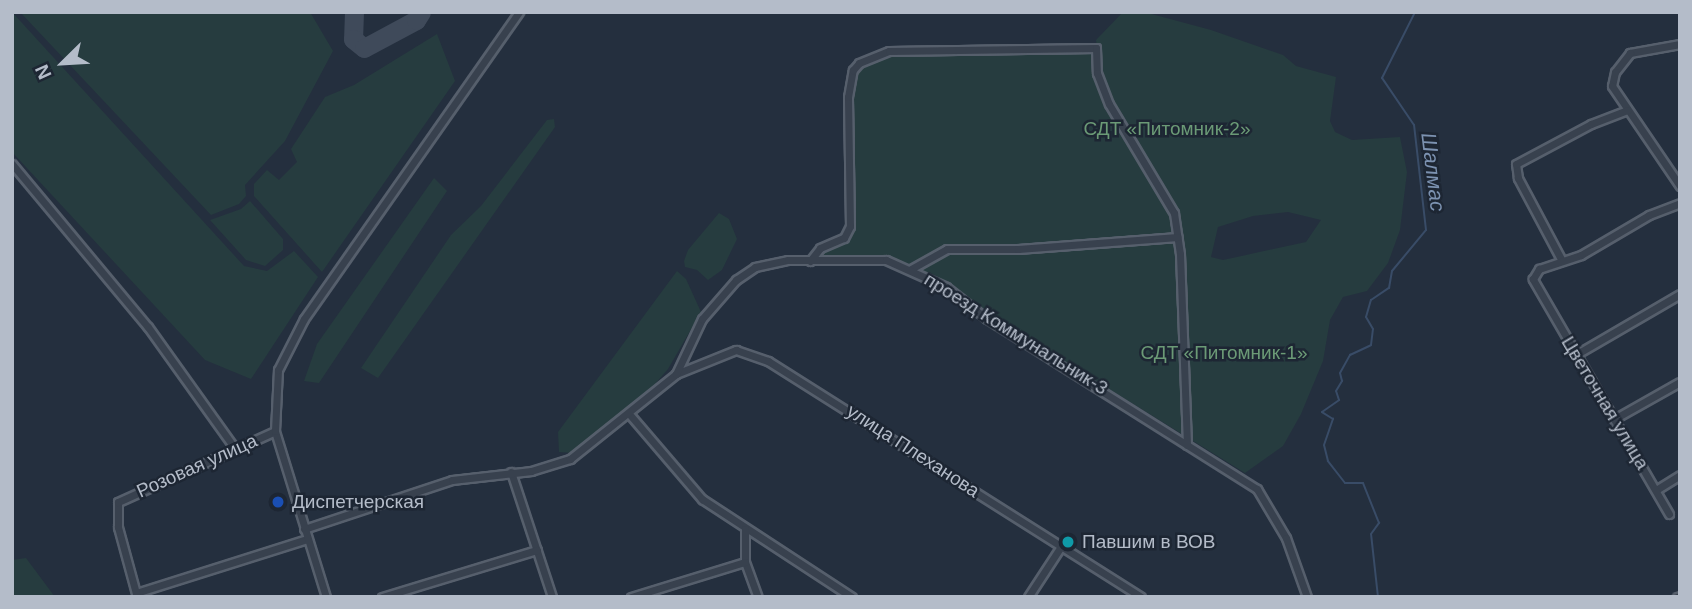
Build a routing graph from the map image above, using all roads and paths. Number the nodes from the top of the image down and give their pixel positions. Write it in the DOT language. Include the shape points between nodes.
graph roads {
  1 [pos="519,12"];
  2 [pos="1680,44"];
  3 [pos="1627,110"];
  4 [pos="12,164"];
  5 [pos="1680,186"];
  6 [pos="1680,203"];
  7 [pos="1178,237"];
  8 [pos="1561,259"];
  9 [pos="810,261"];
  10 [pos="911,268"];
  11 [pos="1680,294"];
  12 [pos="1577,354"];
  13 [pos="676,374"];
  14 [pos="1680,382"];
  15 [pos="630,415"];
  16 [pos="1616,418"];
  17 [pos="275,431"];
  18 [pos="1187,445"];
  19 [pos="234,447"];
  20 [pos="511,471"];
  21 [pos="1680,475"];
  22 [pos="1656,490"];
  23 [pos="1669,514"];
  24 [pos="304,529"];
  25 [pos="745,529"];
  26 [pos="307,539"];
  27 [pos="1060,548"];
  28 [pos="537,550"];
  29 [pos="745,562"];
  30 [pos="137,595"];
  31 [pos="326,597"];
  32 [pos="382,597"];
  33 [pos="552,597"];
  34 [pos="631,597"];
  35 [pos="758,597"];
  36 [pos="852,597"];
  37 [pos="1028,597"];
  38 [pos="1141,597"];
  39 [pos="1307,597"];
  1 -- 17 [label="street" via="286,349 274,390"];
  2 -- 3 [label="street" via="1630,53 1623,59 1612,86"];
  3 -- 5 [label="street"];
  3 -- 8 [label="street" via="1516,164 1518,178"];
  4 -- 19 [label="street" via="148,327"];
  6 -- 8 [label="street" via="1649,215 1581,255"];
  7 -- 9 [label="street" via="1167,199 1131,145 1099,83 1096,48 889,51 875,54 853,71 848,97 850,226 844,238 820,248"];
  7 -- 10 [label="street" via="1018,249 947,249"];
  7 -- 18 [label="street"];
  8 -- 12 [label="street, Цветочная улица" via="1534,273 1540,293"];
  9 -- 10 [label="street, проезд Коммунальник-3" via="886,260"];
  9 -- 13 [label="street, проезд Коммунальник-3" via="765,263 736,280 702,318"];
  10 -- 18 [label="street, проезд Коммунальник-3"];
  11 -- 12 [label="street"];
  12 -- 16 [label="street, Цветочная улица"];
  13 -- 15 [label="street, проезд Коммунальник-3"];
  13 -- 27 [label="street, улица Плеханова" via="736,350 768,361"];
  14 -- 16 [label="street"];
  15 -- 20 [label="street, проезд Коммунальник-3" via="570,459"];
  15 -- 25 [label="street" via="702,499"];
  16 -- 22 [label="street, Цветочная улица"];
  17 -- 19 [label="street, Розовая улица"];
  17 -- 24 [label="street"];
  18 -- 39 [label="street, проезд Коммунальник-3" via="1265,495"];
  19 -- 30 [label="street, Розовая улица" via="118,502 118,527"];
  20 -- 24 [label="street, проезд Коммунальник-3" via="421,489"];
  20 -- 28 [label="street"];
  21 -- 22 [label="street"];
  22 -- 23 [label="street, Цветочная улица"];
  24 -- 26 [label="street"];
  25 -- 29 [label="street"];
  25 -- 36 [label="street"];
  26 -- 30 [label="street"];
  26 -- 31 [label="street"];
  27 -- 37 [label="street"];
  27 -- 38 [label="street, улица Плеханова"];
  28 -- 32 [label="street"];
  28 -- 33 [label="street"];
  29 -- 34 [label="street"];
  29 -- 35 [label="street"];
}
